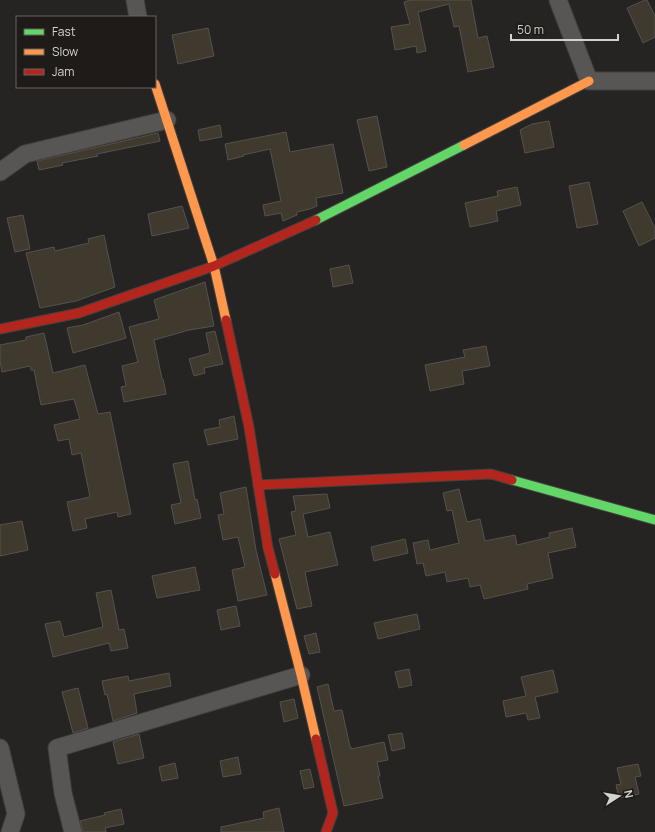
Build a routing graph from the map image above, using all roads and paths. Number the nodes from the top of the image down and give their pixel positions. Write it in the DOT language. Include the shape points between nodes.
graph roads {
  1 [pos="134,0"];
  2 [pos="558,0"];
  3 [pos="138,16"];
  4 [pos="590,81"];
  5 [pos="655,81"];
  6 [pos="156,87"];
  7 [pos="167,120"];
  8 [pos="0,172"];
  9 [pos="214,266"];
  10 [pos="0,329"];
  11 [pos="258,485"];
  12 [pos="655,520"];
  13 [pos="301,675"];
  14 [pos="0,748"];
  15 [pos="10,832"];
  16 [pos="73,832"];
  17 [pos="326,832"];
  1 -- 3 [label="street"];
  2 -- 4 [label="street"];
  4 -- 5 [label="street"];
  4 -- 9 [label="street" via="325,216"];
  6 -- 7 [label="street"];
  7 -- 8 [label="street" via="25,154"];
  7 -- 9 [label="street"];
  9 -- 10 [label="street" via="79,313"];
  9 -- 11 [label="street" via="249,427"];
  11 -- 12 [label="street" via="491,474"];
  11 -- 13 [label="street" via="268,548"];
  13 -- 16 [label="street" via="57,748 63,793"];
  13 -- 17 [label="street" via="333,813"];
  14 -- 15 [label="street" via="16,814"];
}
